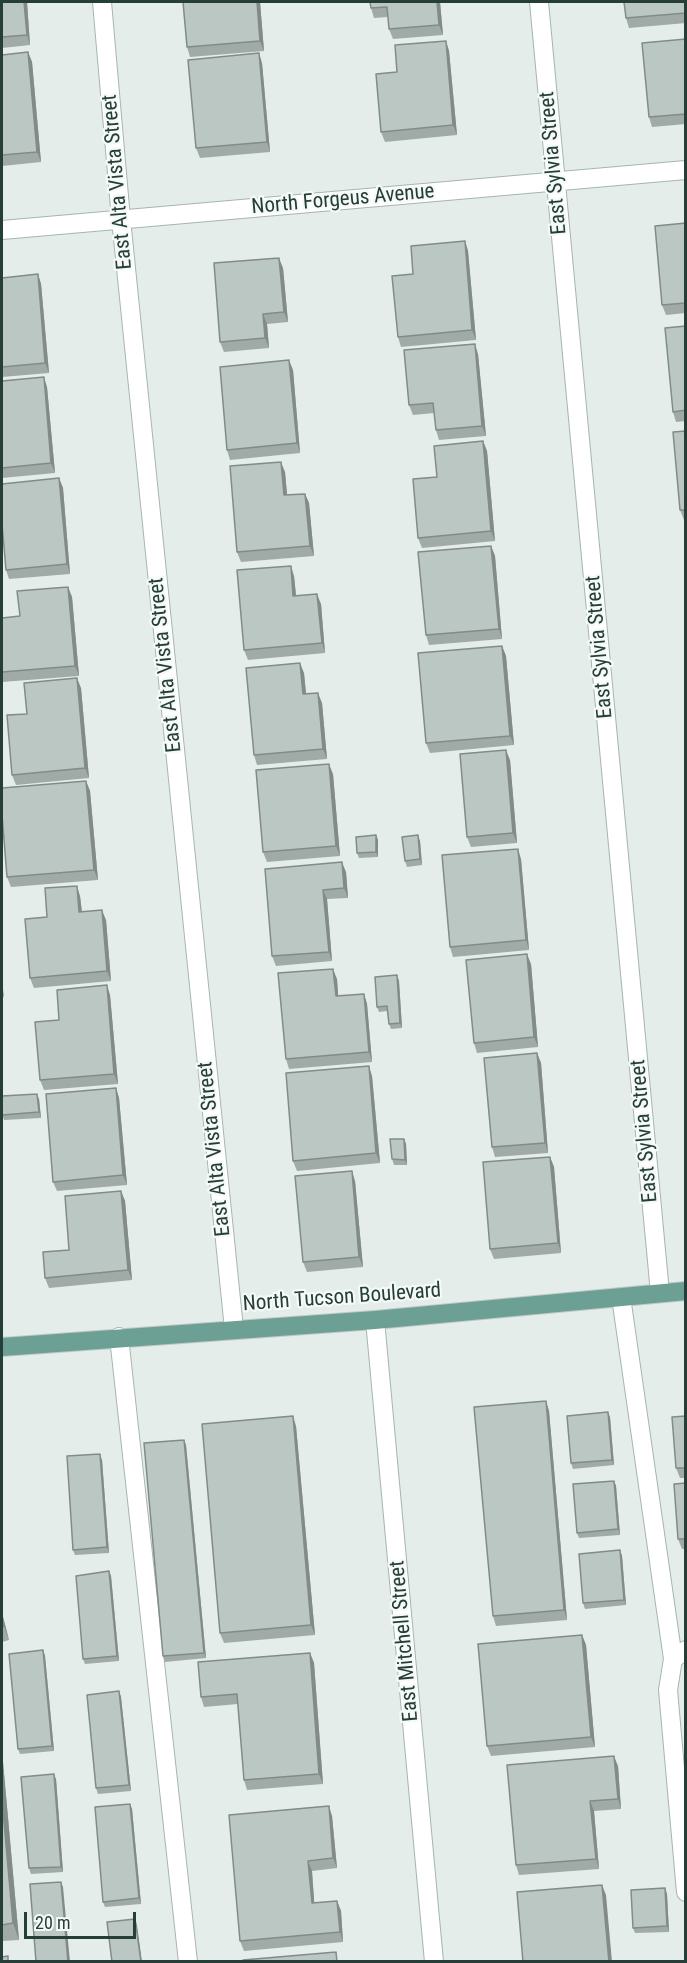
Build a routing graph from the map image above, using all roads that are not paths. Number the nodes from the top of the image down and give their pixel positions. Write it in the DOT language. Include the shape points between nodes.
graph roads {
  1 [pos="102,2"];
  2 [pos="539,2"];
  3 [pos="686,171"];
  4 [pos="556,182"];
  5 [pos="121,219"];
  6 [pos="2,230"];
  7 [pos="686,1291"];
  8 [pos="660,1293"];
  9 [pos="621,1297"];
  10 [pos="375,1320"];
  11 [pos="234,1329"];
  12 [pos="119,1337"];
  13 [pos="2,1347"];
  14 [pos="679,1654"];
  15 [pos="686,1892"];
  16 [pos="188,1962"];
  17 [pos="434,1962"];
  1 -- 5 [label="street, East Alta Vista Street"];
  2 -- 4 [label="street, East Sylvia Street"];
  3 -- 4 [label="street, North Forgeus Avenue"];
  4 -- 5 [label="street, North Forgeus Avenue"];
  4 -- 8 [label="street, East Sylvia Street"];
  5 -- 6 [label="street, North Forgeus Avenue"];
  5 -- 11 [label="street, East Alta Vista Street"];
  7 -- 8 [label="main road, North Tucson Boulevard"];
  8 -- 9 [label="main road, North Tucson Boulevard"];
  9 -- 10 [label="main road, North Tucson Boulevard"];
  9 -- 14 [label="street"];
  10 -- 11 [label="main road, North Tucson Boulevard"];
  10 -- 17 [label="street, East Mitchell Street"];
  11 -- 12 [label="main road, North Tucson Boulevard"];
  12 -- 13 [label="main road, North Tucson Boulevard"];
  12 -- 16 [label="street"];
  14 -- 15 [label="street" via="668,1690"];
}
